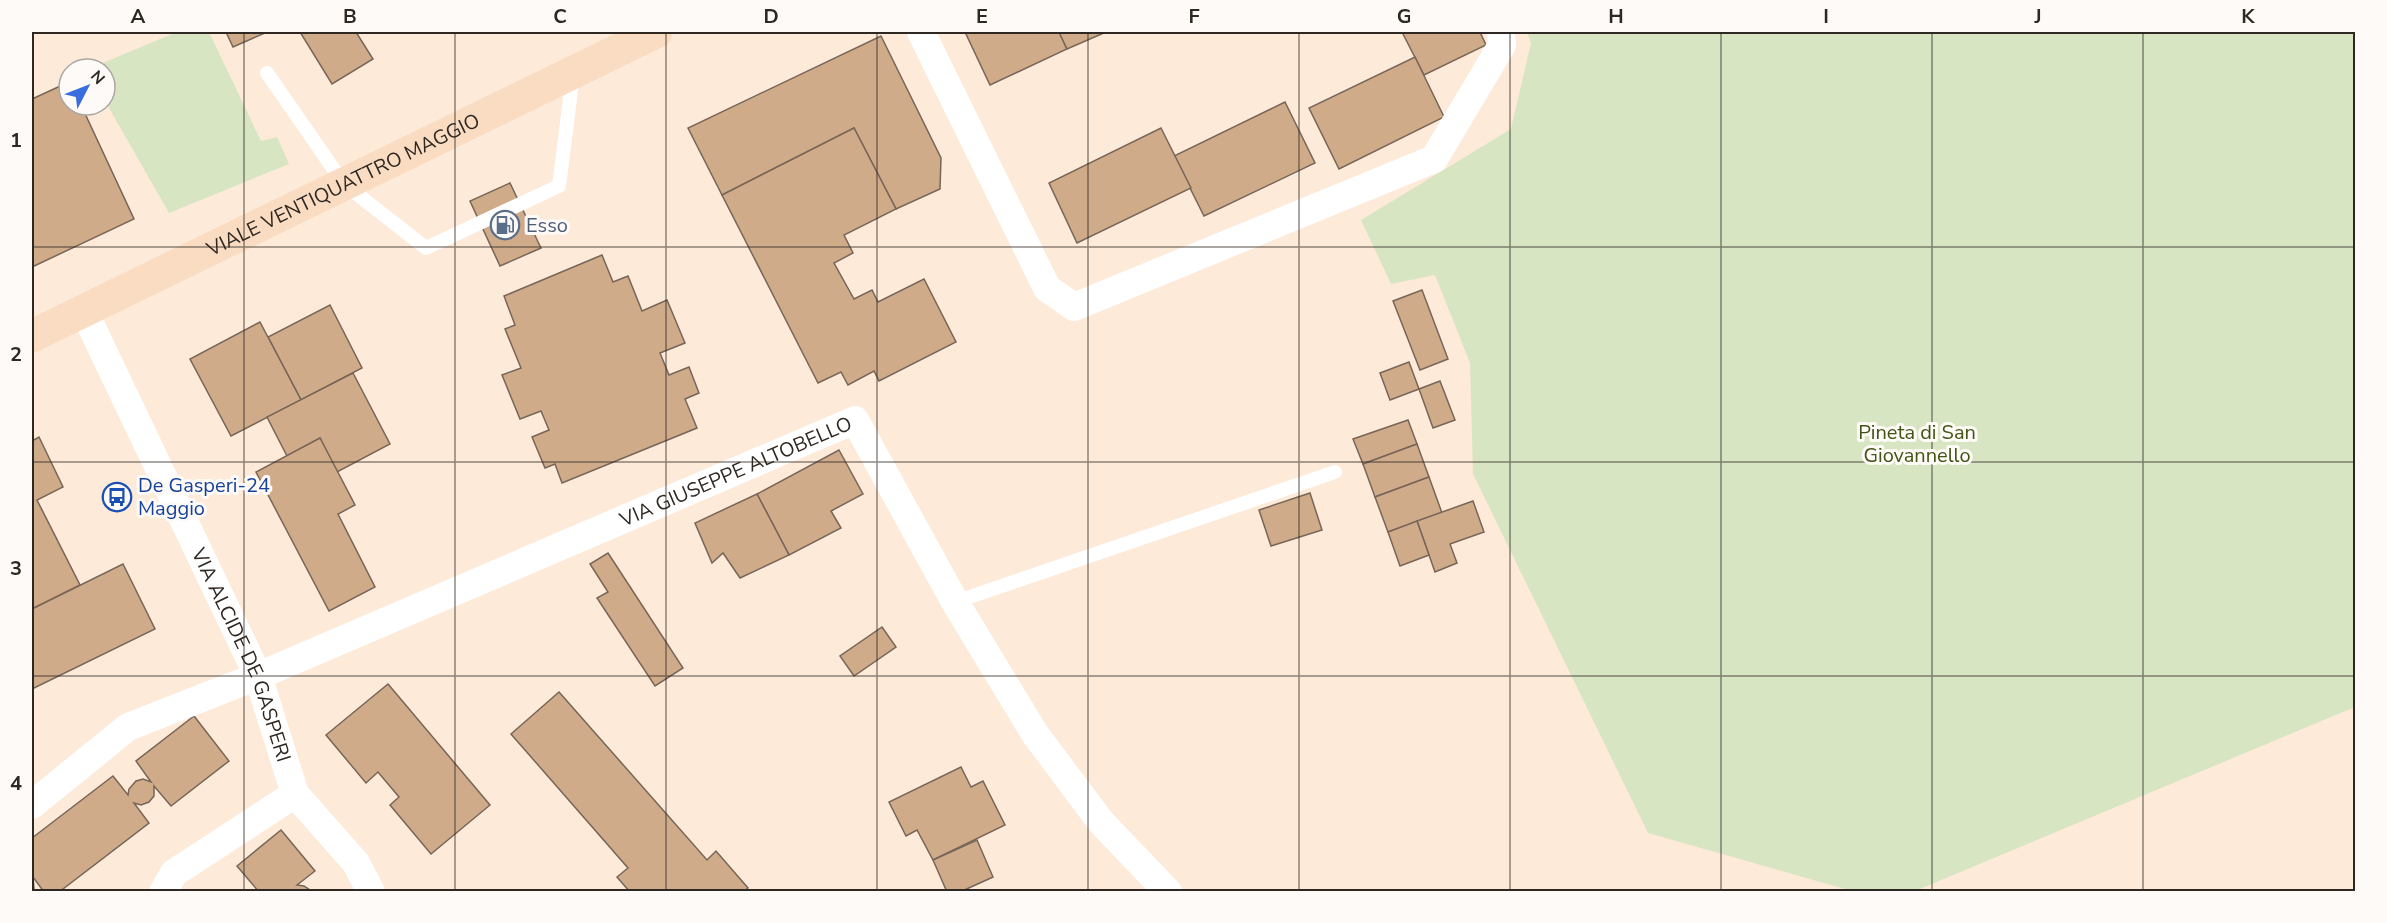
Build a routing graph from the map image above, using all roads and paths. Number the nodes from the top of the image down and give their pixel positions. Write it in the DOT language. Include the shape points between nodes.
graph roads {
  1 [pos="656,32"];
  2 [pos="921,32"];
  3 [pos="1501,32"];
  4 [pos="573,72"];
  5 [pos="267,73"];
  6 [pos="344,184"];
  7 [pos="83,309"];
  8 [pos="32,336"];
  9 [pos="1335,472"];
  10 [pos="955,602"];
  11 [pos="258,676"];
  12 [pos="295,794"];
  13 [pos="32,805"];
  14 [pos="163,891"];
  15 [pos="371,891"];
  16 [pos="1168,891"];
  1 -- 4 [label="main road, VIALE VENTIQUATTRO MAGGIO"];
  2 -- 3 [label="street" via="1047,288 1074,307 1434,159 1502,45"];
  4 -- 6 [label="main road, VIALE VENTIQUATTRO MAGGIO"];
  4 -- 6 [label="lane" via="559,186 426,248"];
  5 -- 6 [label="lane"];
  6 -- 7 [label="main road, VIALE VENTIQUATTRO MAGGIO"];
  7 -- 8 [label="main road, VIALE VENTIQUATTRO MAGGIO"];
  7 -- 11 [label="street, VIA ALCIDE DE GASPERI"];
  9 -- 10 [label="lane"];
  10 -- 11 [label="street, VIA GIUSEPPE ALTOBELLO" via="855,420"];
  10 -- 16 [label="street, VIA GIUSEPPE ALTOBELLO" via="1035,734 1101,822"];
  11 -- 12 [label="street, VIA ALCIDE DE GASPERI"];
  11 -- 13 [label="street" via="128,727"];
  12 -- 14 [label="street" via="174,873"];
  12 -- 15 [label="street, VIA ALCIDE DE GASPERI" via="356,863"];
}
